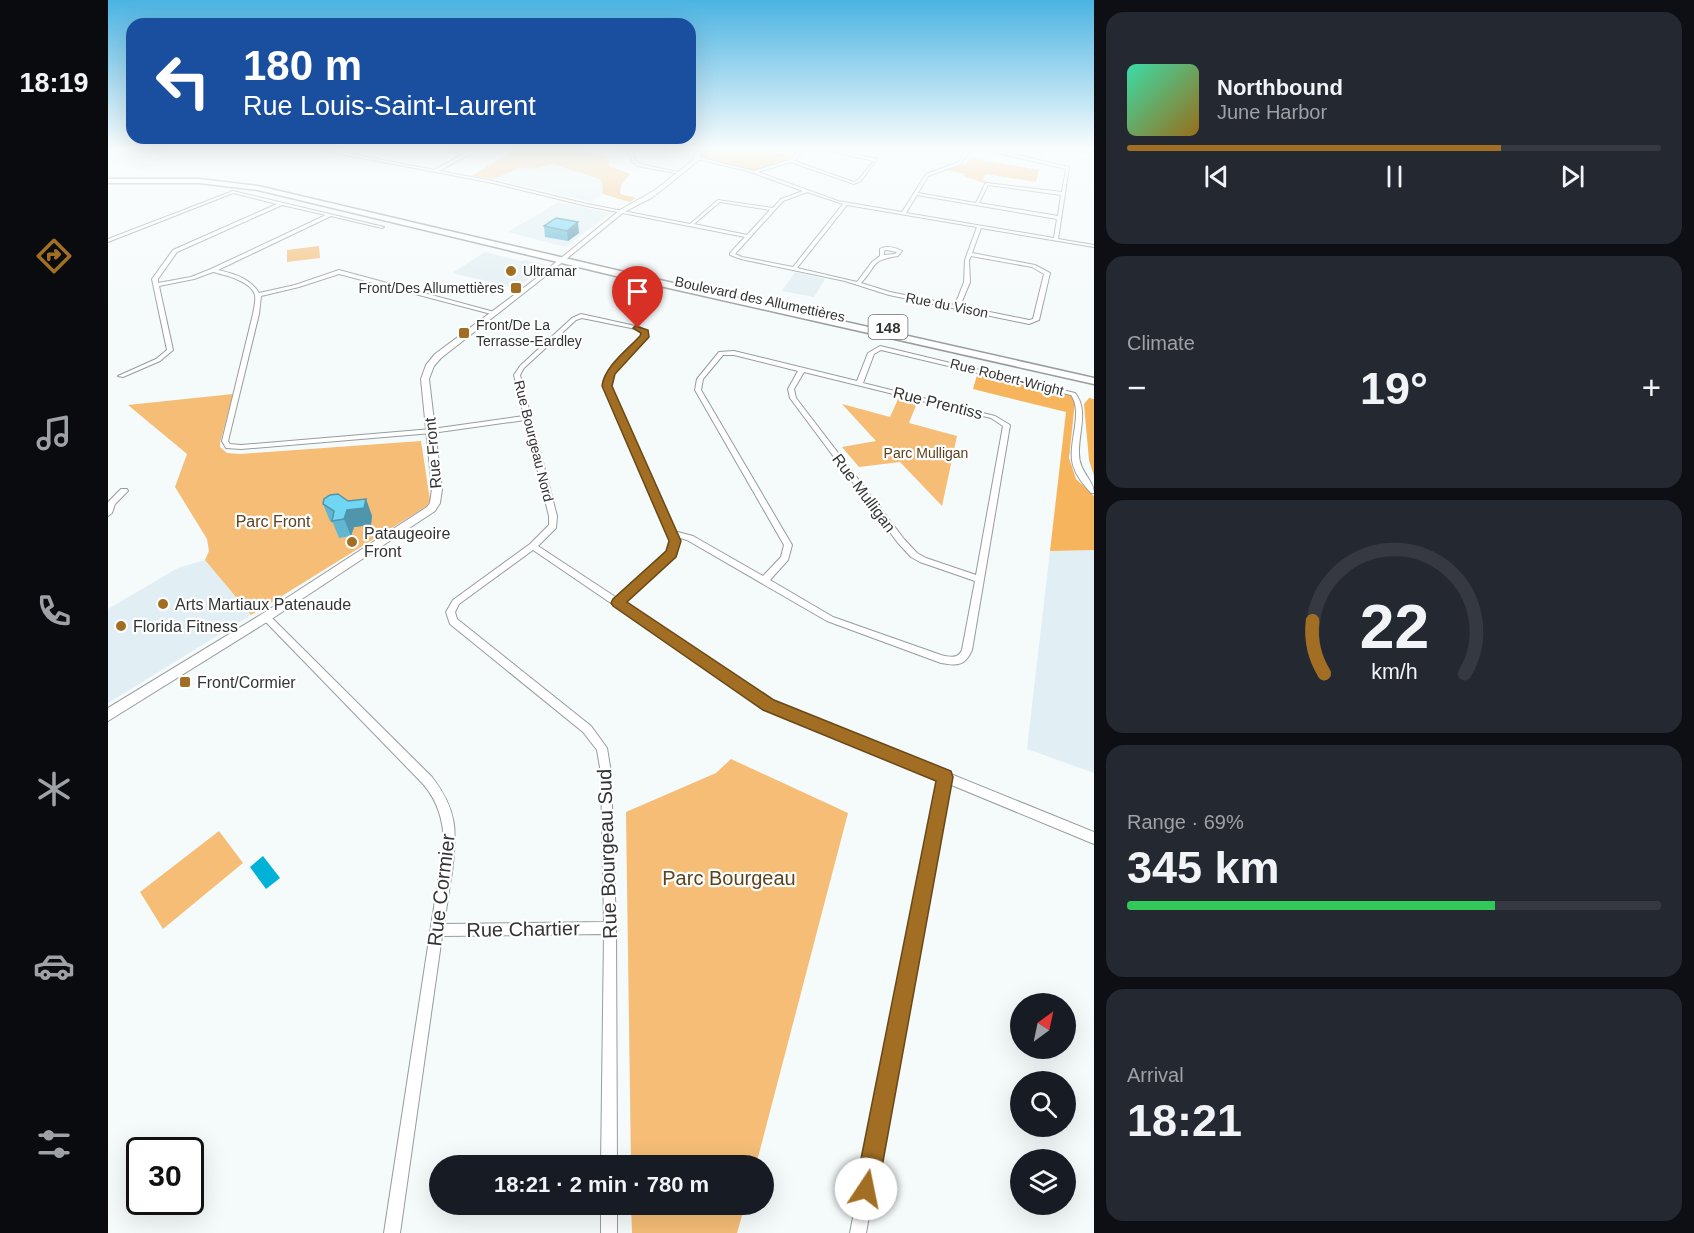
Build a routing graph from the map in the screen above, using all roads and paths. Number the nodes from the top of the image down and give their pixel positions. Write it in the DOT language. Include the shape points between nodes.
graph roads {
  1 [pos="193,208"];
  2 [pos="274,208"];
  3 [pos="297,208"];
  4 [pos="344,208"];
  5 [pos="606,208"];
  6 [pos="628,208"];
  7 [pos="637,208"];
  8 [pos="711,208"];
  9 [pos="763,208"];
  10 [pos="843,208"];
  11 [pos="869,208"];
  12 [pos="907,208"];
  13 [pos="998,208"];
  14 [pos="1061,208"];
  15 [pos="773,209"];
  16 [pos="622,211"];
  17 [pos="631,213"];
  18 [pos="904,213"];
  19 [pos="330,215"];
  20 [pos="1059,218"];
  21 [pos="691,225"];
  22 [pos="980,226"];
  23 [pos="382,227"];
  24 [pos="747,236"];
  25 [pos="1056,239"];
  26 [pos="108,241"];
  27 [pos="1094,246"];
  28 [pos="969,254"];
  29 [pos="882,255"];
  30 [pos="569,259"];
  31 [pos="794,269"];
  32 [pos="213,270"];
  33 [pos="858,283"];
  34 [pos="156,285"];
  35 [pos="258,295"];
  36 [pos="957,307"];
  37 [pos="495,313"];
  38 [pos="802,370"];
  39 [pos="1094,373"];
  40 [pos="121,376"];
  41 [pos="1094,381"];
  42 [pos="859,384"];
  43 [pos="526,418"];
  44 [pos="432,431"];
  45 [pos="124,491"];
  46 [pos="1094,491"];
  47 [pos="108,513"];
  48 [pos="673,533"];
  49 [pos="533,546"];
  50 [pos="979,579"];
  51 [pos="764,581"];
  52 [pos="617,603"];
  53 [pos="266,617"];
  54 [pos="108,716"];
  55 [pos="945,777"];
  56 [pos="1094,838"];
  57 [pos="610,928"];
  58 [pos="437,930"];
  59 [pos="609,1155"];
  60 [pos="609,1215"];
  61 [pos="392,1233"];
  62 [pos="609,1233"];
  63 [pos="858,1233"];
  1 -- 26 [label="street"];
  2 -- 34 [label="street" via="175,252 155,277"];
  3 -- 19 [label="street"];
  4 -- 30 [label="highway, Boulevard des Allumettières / 148"];
  5 -- 16 [label="street"];
  6 -- 16 [label="street, Rue Front"];
  7 -- 17 [label="street, Rue Front"];
  8 -- 21 [label="street"];
  9 -- 15 [label="street"];
  10 -- 31 [label="street"];
  11 -- 18 [label="street"];
  12 -- 18 [label="street"];
  13 -- 20 [label="street"];
  14 -- 20 [label="street"];
  15 -- 24 [label="street"];
  16 -- 17 [label="street"];
  16 -- 30 [label="street, Rue Front"];
  17 -- 21 [label="street"];
  17 -- 30 [label="street, Rue Front"];
  18 -- 22 [label="street"];
  19 -- 23 [label="street"];
  19 -- 32 [label="street"];
  20 -- 25 [label="street"];
  21 -- 24 [label="street"];
  22 -- 25 [label="street"];
  22 -- 28 [label="street"];
  24 -- 31 [label="street, Rue du Vison" via="732,251 733,255"];
  25 -- 27 [label="street"];
  28 -- 36 [label="street" via="967,282"];
  28 -- 36 [label="street, Rue du Vison" via="1034,266 1047,273 1038,316 1029,322"];
  29 -- 33 [label="street"];
  30 -- 37 [label="street, Rue Front"];
  30 -- 39 [label="highway, Boulevard des Allumettières / 148"];
  30 -- 41 [label="highway, Boulevard des Allumettières / 148"];
  31 -- 33 [label="street, Rue du Vison"];
  32 -- 34 [label="street"];
  32 -- 35 [label="street" via="248,282"];
  33 -- 36 [label="street, Rue du Vison"];
  34 -- 40 [label="street" via="170,351 159,360"];
  35 -- 37 [label="street" via="339,272"];
  35 -- 44 [label="street" via="225,438 228,446"];
  37 -- 44 [label="street, Rue Front" via="430,365 425,379"];
  38 -- 42 [label="street, Rue Prentiss"];
  38 -- 50 [label="street, Rue Mulligan" via="791,389 793,398 901,541 923,560"];
  38 -- 51 [label="street, Rue Prentiss" via="725,352 718,355 698,383 700,394 786,538 785,558"];
  42 -- 46 [label="street, Rue Robert-Wright" via="871,353 880,348 1073,393 1080,402 1076,462 1082,478"];
  42 -- 50 [label="street, Rue Prentiss" via="993,417 1007,425"];
  43 -- 44 [label="street"];
  43 -- 48 [label="street, Rue Bourgeau Nord" via="517,380 519,370 574,319 589,316 643,330 645,337 611,372 607,386"];
  43 -- 49 [label="street, Rue Bourgeau Nord" via="554,520 550,531"];
  44 -- 53 [label="street, Rue Front" via="437,489 431,508"];
  45 -- 47 [label="street" via="111,502"];
  48 -- 51 [label="street, Rue Prentiss" via="690,538"];
  48 -- 52 [label="street" via="672,553"];
  49 -- 52 [label="street"];
  49 -- 57 [label="street, Rue Bourgeau Sud" via="456,602 450,616 587,729 602,748"];
  50 -- 51 [label="street, Rue Prentiss" via="968,650 958,662 835,622"];
  52 -- 55 [label="street" via="769,705"];
  53 -- 54 [label="street, Rue Front"];
  53 -- 58 [label="street, Rue Cormier" via="428,781 443,803 450,842"];
  55 -- 56 [label="street"];
  55 -- 63 [label="street"];
  57 -- 58 [label="street, Rue Chartier"];
  57 -- 59 [label="street, Rue Bourgeau Sud"];
  58 -- 61 [label="street, Rue Cormier"];
  60 -- 62 [label="street"];
}
